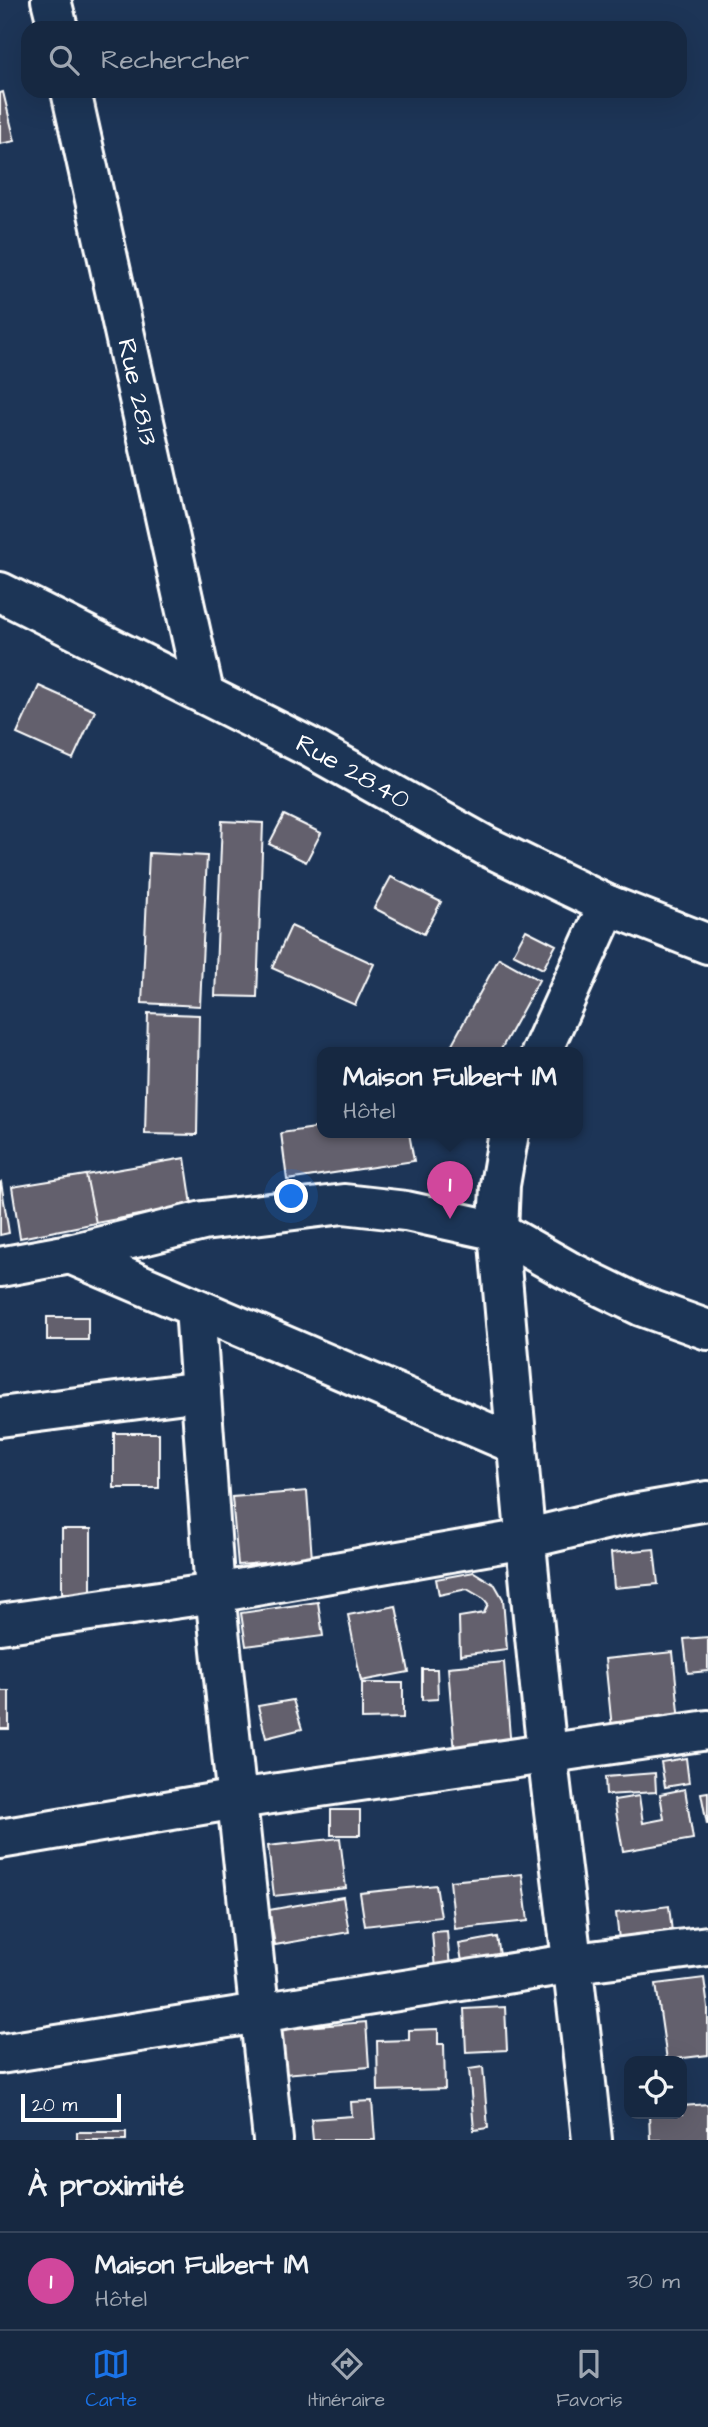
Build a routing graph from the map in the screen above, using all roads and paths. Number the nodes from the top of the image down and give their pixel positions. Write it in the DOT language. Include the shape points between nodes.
graph roads {
  1 [pos="51,0"];
  2 [pos="56,21"];
  3 [pos="73,98"];
  4 [pos="0,592"];
  5 [pos="204,693"];
  6 [pos="608,905"];
  7 [pos="708,944"];
  8 [pos="544,1047"];
  9 [pos="508,1138"];
  10 [pos="498,1231"];
  11 [pos="70,1254"];
  12 [pos="0,1268"];
  13 [pos="195,1308"];
  14 [pos="708,1330"];
  15 [pos="201,1391"];
  16 [pos="0,1417"];
  17 [pos="517,1445"];
  18 [pos="708,1501"];
  19 [pos="525,1539"];
  20 [pos="215,1593"];
  21 [pos="0,1624"];
  22 [pos="708,1730"];
  23 [pos="548,1754"];
  24 [pos="237,1799"];
  25 [pos="0,1839"];
  26 [pos="708,1946"];
  27 [pos="575,1963"];
  28 [pos="260,2013"];
  29 [pos="0,2054"];
  30 [pos="272,2140"];
  31 [pos="592,2140"];
  1 -- 2 [label="street"];
  3 -- 5 [label="street, Rue 28.13"];
  4 -- 5 [label="street, Rue 28.40"];
  5 -- 6 [label="street, Rue 28.40" via="486,846"];
  6 -- 7 [label="street, Rue 28.40"];
  6 -- 8 [label="street"];
  9 -- 10 [label="street"];
  10 -- 11 [label="street" via="406,1211 344,1204 203,1221"];
  10 -- 14 [label="street" via="641,1306"];
  10 -- 17 [label="street"];
  11 -- 12 [label="street"];
  11 -- 13 [label="street"];
  13 -- 15 [label="street"];
  13 -- 17 [label="street"];
  15 -- 16 [label="street"];
  15 -- 20 [label="street"];
  17 -- 19 [label="street"];
  18 -- 19 [label="street"];
  19 -- 20 [label="street"];
  19 -- 23 [label="street"];
  20 -- 21 [label="street"];
  20 -- 24 [label="street"];
  22 -- 23 [label="street"];
  23 -- 24 [label="street"];
  23 -- 27 [label="street"];
  24 -- 25 [label="street"];
  24 -- 28 [label="street"];
  26 -- 27 [label="street"];
  27 -- 28 [label="street"];
  27 -- 31 [label="street"];
  28 -- 29 [label="street"];
  28 -- 30 [label="street"];
}
